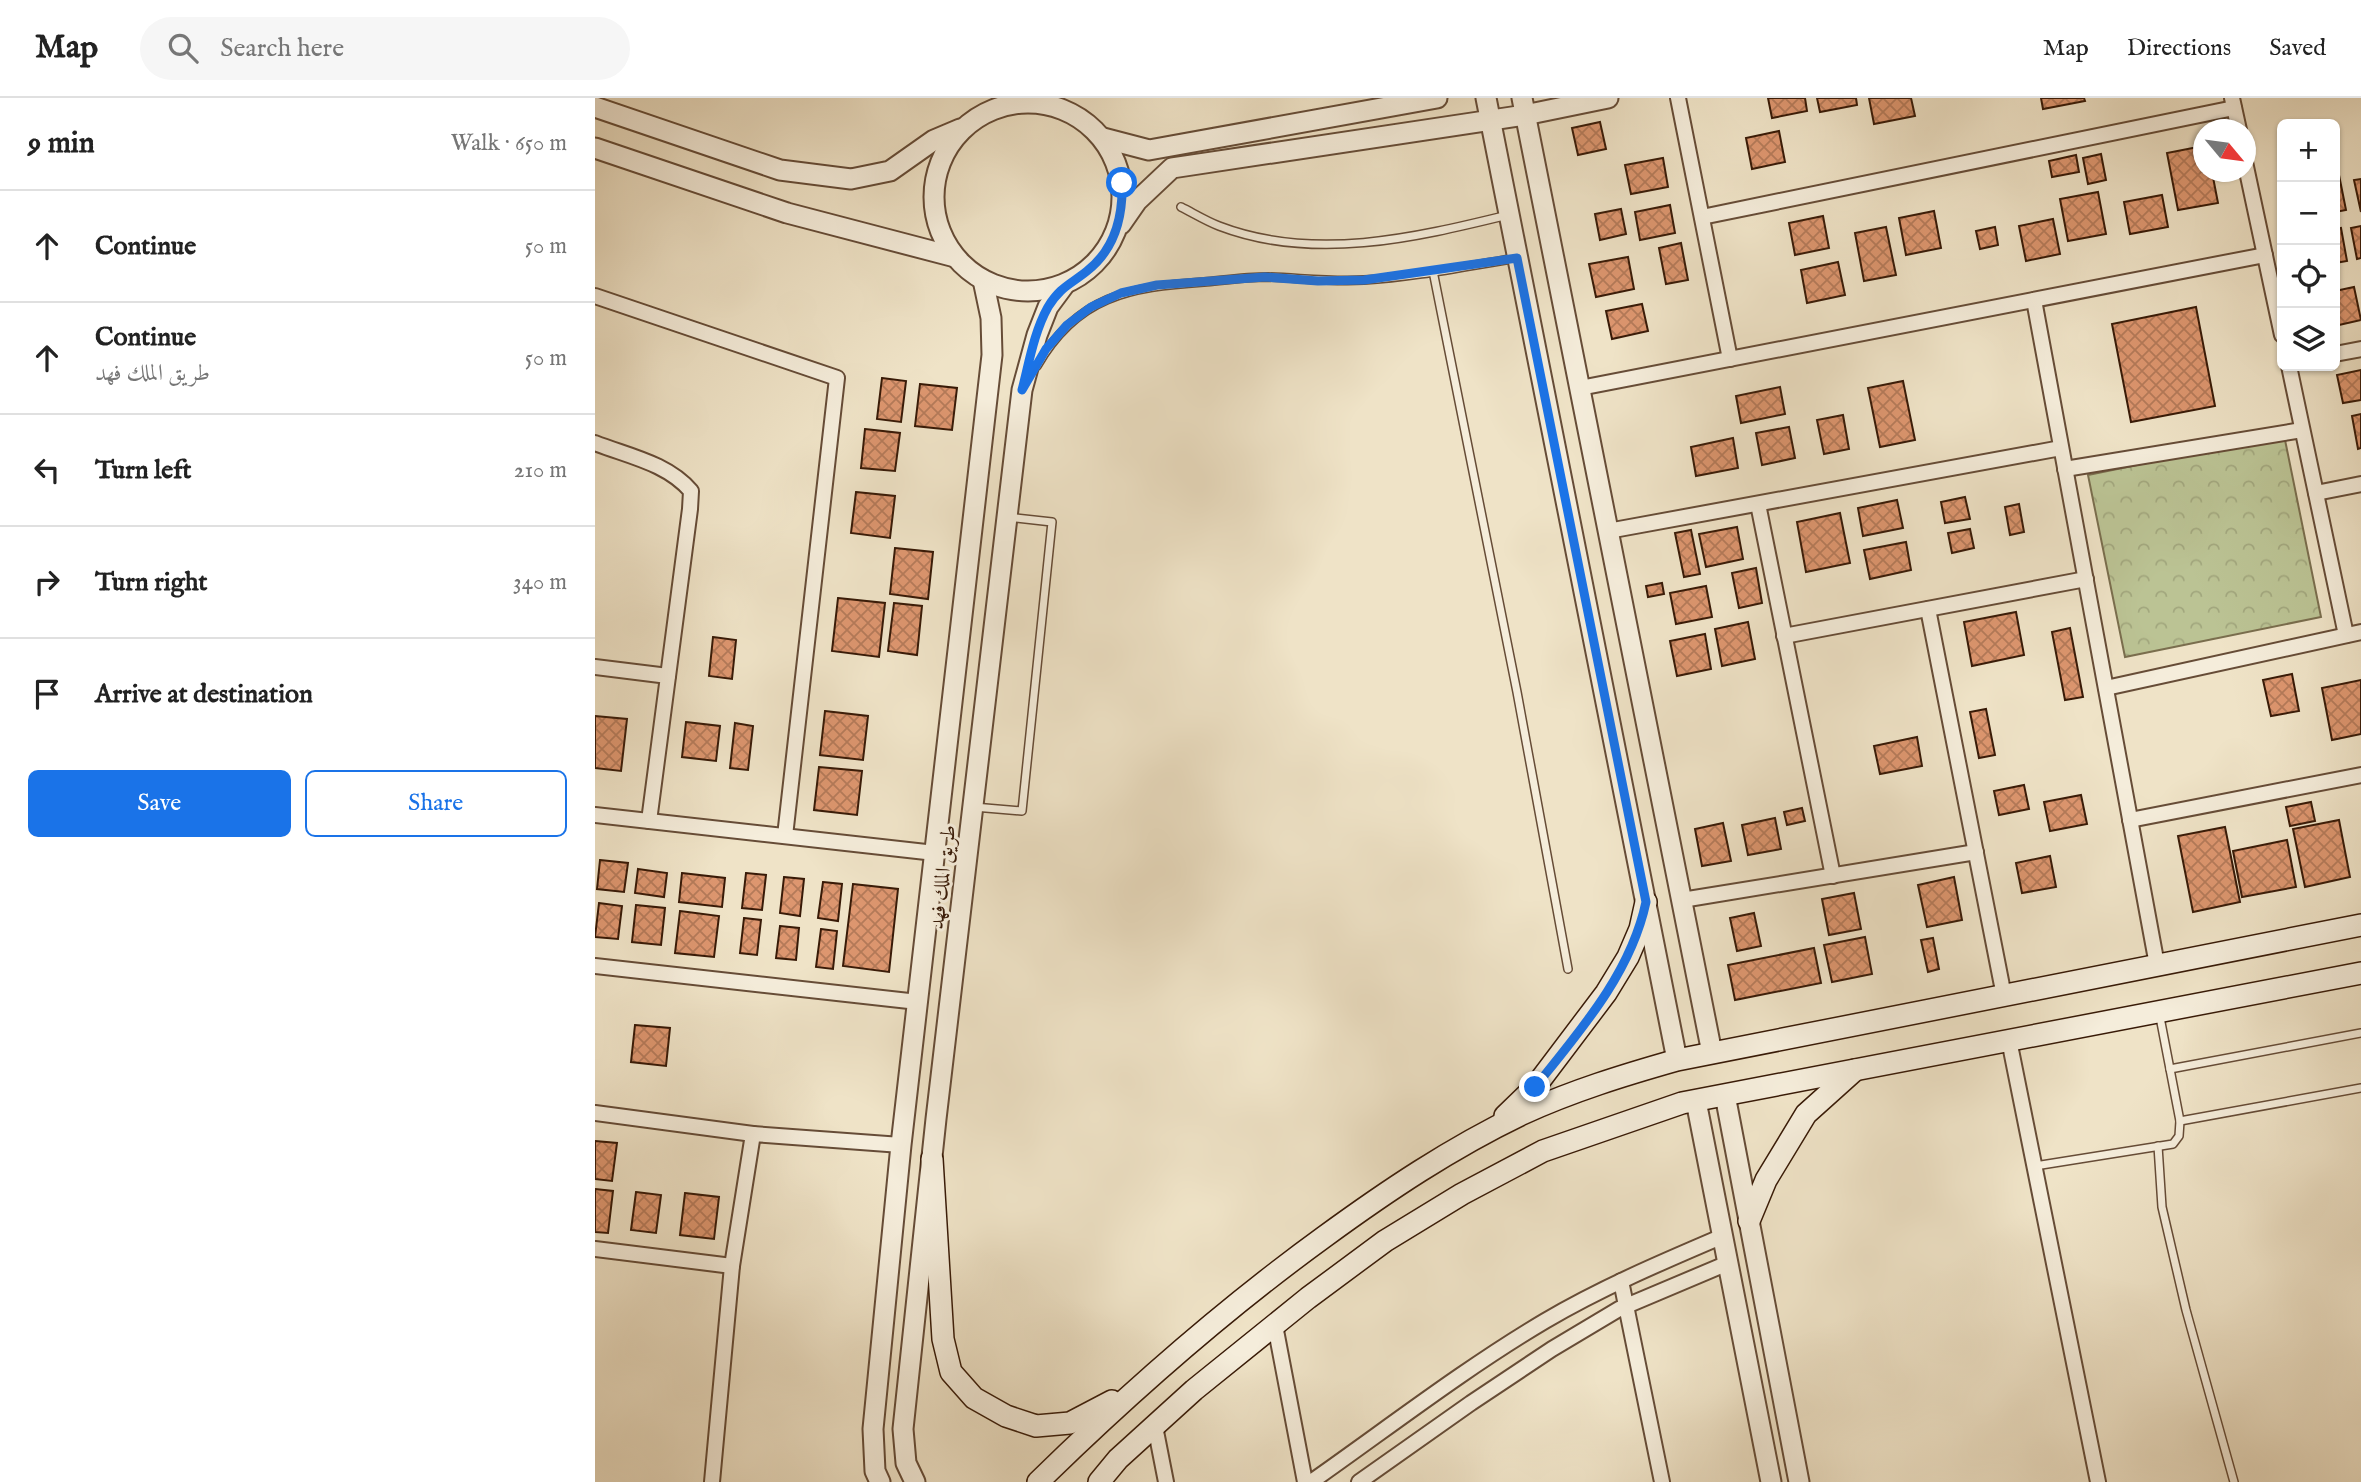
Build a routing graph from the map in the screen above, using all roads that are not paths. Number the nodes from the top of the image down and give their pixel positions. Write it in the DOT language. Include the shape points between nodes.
graph roads {
  1 [pos="978,98"];
  2 [pos="1070,98"];
  3 [pos="1437,98"];
  4 [pos="1486,98"];
  5 [pos="1608,98"];
  6 [pos="1678,98"];
  7 [pos="2233,103"];
  8 [pos="1523,106"];
  9 [pos="595,107"];
  10 [pos="1084,120"];
  11 [pos="1490,120"];
  12 [pos="970,123"];
  13 [pos="1103,138"];
  14 [pos="595,148"];
  15 [pos="2249,182"];
  16 [pos="1181,207"];
  17 [pos="1509,215"];
  18 [pos="1702,218"];
  19 [pos="1117,231"];
  20 [pos="2265,255"];
  21 [pos="955,257"];
  22 [pos="1517,258"];
  23 [pos="1433,271"];
  24 [pos="983,280"];
  25 [pos="1065,284"];
  26 [pos="595,296"];
  27 [pos="2034,300"];
  28 [pos="2277,311"];
  29 [pos="2361,349"];
  30 [pos="2340,353"];
  31 [pos="1730,359"];
  32 [pos="2290,371"];
  33 [pos="1580,388"];
  34 [pos="1021,399"];
  35 [pos="987,404"];
  36 [pos="2302,430"];
  37 [pos="595,443"];
  38 [pos="2061,448"];
  39 [pos="2065,468"];
  40 [pos="2361,484"];
  41 [pos="2316,493"];
  42 [pos="1758,504"];
  43 [pos="1007,517"];
  44 [pos="1608,531"];
  45 [pos="2086,579"];
  46 [pos="1928,609"];
  47 [pos="2353,634"];
  48 [pos="1784,636"];
  49 [pos="595,667"];
  50 [pos="668,676"];
  51 [pos="2106,688"];
  52 [pos="2361,775"];
  53 [pos="973,807"];
  54 [pos="595,815"];
  55 [pos="2130,820"];
  56 [pos="649,821"];
  57 [pos="785,836"];
  58 [pos="1976,852"];
  59 [pos="935,853"];
  60 [pos="1833,876"];
  61 [pos="1682,900"];
  62 [pos="1646,902"];
  63 [pos="2361,925"];
  64 [pos="2157,965"];
  65 [pos="595,966"];
  66 [pos="1568,969"];
  67 [pos="2361,973"];
  68 [pos="2004,996"];
  69 [pos="918,1002"];
  70 [pos="2159,1012"];
  71 [pos="2361,1033"];
  72 [pos="2009,1040"];
  73 [pos="1712,1053"];
  74 [pos="1677,1060"];
  75 [pos="1856,1069"];
  76 [pos="2170,1069"];
  77 [pos="2361,1088"];
  78 [pos="1725,1095"];
  79 [pos="1696,1101"];
  80 [pos="595,1113"];
  81 [pos="2180,1121"];
  82 [pos="1490,1131"];
  83 [pos="753,1134"];
  84 [pos="901,1145"];
  85 [pos="2158,1146"];
  86 [pos="932,1159"];
  87 [pos="2034,1166"];
  88 [pos="1749,1221"];
  89 [pos="1723,1236"];
  90 [pos="595,1251"];
  91 [pos="1728,1264"];
  92 [pos="732,1266"];
  93 [pos="1621,1281"];
  94 [pos="1626,1307"];
  95 [pos="1275,1325"];
  96 [pos="1141,1385"];
  97 [pos="1155,1426"];
  98 [pos="873,1429"];
  99 [pos="712,1482"];
  100 [pos="866,1482"];
  101 [pos="880,1482"];
  102 [pos="915,1482"];
  103 [pos="1038,1482"];
  104 [pos="1099,1482"];
  105 [pos="1166,1482"];
  106 [pos="1305,1482"];
  107 [pos="1311,1482"];
  108 [pos="1359,1482"];
  109 [pos="1662,1482"];
  110 [pos="1771,1482"];
  111 [pos="1799,1482"];
  112 [pos="2098,1482"];
  113 [pos="2234,1482"];
  1 -- 12 [label="street"];
  2 -- 10 [label="street"];
  3 -- 13 [label="street" via="1149,150"];
  4 -- 11 [label="street"];
  5 -- 8 [label="street"];
  6 -- 18 [label="street"];
  7 -- 18 [label="street"];
  8 -- 11 [label="street"];
  8 -- 33 [label="street"];
  9 -- 12 [label="street" via="780,170 851,179 890,171 934,140"];
  10 -- 12 [label="street" via="1064,109 1019,102 996,108"];
  10 -- 13 [label="street"];
  11 -- 17 [label="street"];
  11 -- 19 [label="street" via="1172,168 1137,201"];
  12 -- 21 [label="street" via="949,145 934,190 935,214"];
  13 -- 19 [label="street" via="1116,159 1122,183"];
  14 -- 21 [label="street" via="787,213"];
  15 -- 20 [label="street"];
  16 -- 17 [label="lane" via="1219,226 1272,240 1313,244 1436,233"];
  17 -- 22 [label="street"];
  18 -- 31 [label="street"];
  19 -- 25 [label="street" via="1105,253"];
  20 -- 27 [label="street"];
  20 -- 28 [label="street"];
  21 -- 24 [label="street"];
  22 -- 23 [label="lane"];
  22 -- 62 [label="street"];
  23 -- 34 [label="lane" via="1364,280 1265,277 1157,285 1121,293 1067,325 1046,349"];
  23 -- 66 [label="lane"];
  24 -- 25 [label="street" via="1024,292"];
  24 -- 35 [label="street, طريق الملك فهد" via="992,331"];
  25 -- 34 [label="street, طريق الملك فهد" via="1048,307 1037,335"];
  26 -- 57 [label="street" via="837,379"];
  27 -- 31 [label="street"];
  27 -- 38 [label="street"];
  29 -- 30 [label="street"];
  31 -- 33 [label="street"];
  32 -- 36 [label="street"];
  33 -- 44 [label="street"];
  34 -- 35 [label="street"];
  34 -- 43 [label="street, طريق الملك فهد"];
  35 -- 59 [label="street, طريق الملك فهد"];
  36 -- 39 [label="street"];
  36 -- 41 [label="street"];
  37 -- 50 [label="street" via="660,467 691,491"];
  38 -- 39 [label="street"];
  38 -- 42 [label="street"];
  39 -- 45 [label="street"];
  40 -- 41 [label="street"];
  41 -- 47 [label="street"];
  42 -- 44 [label="street"];
  42 -- 48 [label="street"];
  43 -- 53 [label="street, طريق الملك فهد"];
  43 -- 53 [label="lane" via="1052,523 1022,811"];
  44 -- 61 [label="street"];
  45 -- 46 [label="street"];
  45 -- 51 [label="street"];
  46 -- 48 [label="street"];
  46 -- 58 [label="street"];
  47 -- 51 [label="street"];
  48 -- 60 [label="street"];
  49 -- 50 [label="street"];
  50 -- 56 [label="street"];
  51 -- 55 [label="street"];
  52 -- 55 [label="street"];
  53 -- 86 [label="street, طريق الملك فهد"];
  54 -- 56 [label="street"];
  55 -- 64 [label="street"];
  56 -- 57 [label="street"];
  57 -- 59 [label="street"];
  58 -- 60 [label="street"];
  58 -- 68 [label="street"];
  59 -- 69 [label="street, طريق الملك فهد"];
  60 -- 61 [label="street"];
  61 -- 73 [label="street"];
  62 -- 74 [label="street"];
  62 -- 82 [label="main road" via="1628,957 1606,993 1535,1087"];
  63 -- 64 [label="main road"];
  64 -- 68 [label="main road"];
  65 -- 69 [label="street"];
  67 -- 70 [label="main road"];
  68 -- 73 [label="main road"];
  69 -- 84 [label="street, طريق الملك فهد"];
  70 -- 72 [label="main road"];
  70 -- 76 [label="lane"];
  71 -- 76 [label="lane"];
  72 -- 75 [label="main road"];
  72 -- 87 [label="street"];
  73 -- 74 [label="main road"];
  74 -- 82 [label="main road" via="1594,1085"];
  75 -- 78 [label="main road"];
  75 -- 88 [label="main road" via="1806,1114 1766,1180"];
  76 -- 81 [label="lane"];
  77 -- 81 [label="lane"];
  78 -- 79 [label="main road"];
  78 -- 88 [label="street"];
  79 -- 89 [label="street"];
  79 -- 95 [label="main road" via="1543,1151 1462,1194 1385,1241"];
  80 -- 83 [label="street"];
  81 -- 85 [label="lane" via="2173,1144"];
  82 -- 96 [label="main road" via="1443,1155 1285,1265"];
  83 -- 84 [label="street"];
  83 -- 92 [label="street"];
  84 -- 98 [label="street, طريق الملك فهد"];
  85 -- 87 [label="lane"];
  85 -- 113 [label="lane" via="2162,1207"];
  86 -- 96 [label="main road" via="943,1339 951,1372 974,1398 1036,1426 1070,1423"];
  86 -- 102 [label="street, طريق الملك فهد" via="903,1429 906,1464"];
  87 -- 112 [label="street"];
  88 -- 111 [label="street"];
  89 -- 91 [label="street"];
  89 -- 93 [label="street"];
  90 -- 92 [label="street"];
  91 -- 94 [label="street"];
  91 -- 110 [label="street"];
  92 -- 99 [label="street"];
  93 -- 94 [label="street"];
  93 -- 107 [label="street" via="1543,1322"];
  94 -- 108 [label="street" via="1552,1349"];
  94 -- 109 [label="street"];
  95 -- 97 [label="main road"];
  95 -- 106 [label="street"];
  96 -- 103 [label="main road"];
  97 -- 104 [label="main road"];
  97 -- 105 [label="street"];
  98 -- 100 [label="street"];
  98 -- 101 [label="street, طريق الملك فهد" via="875,1471"];
}
